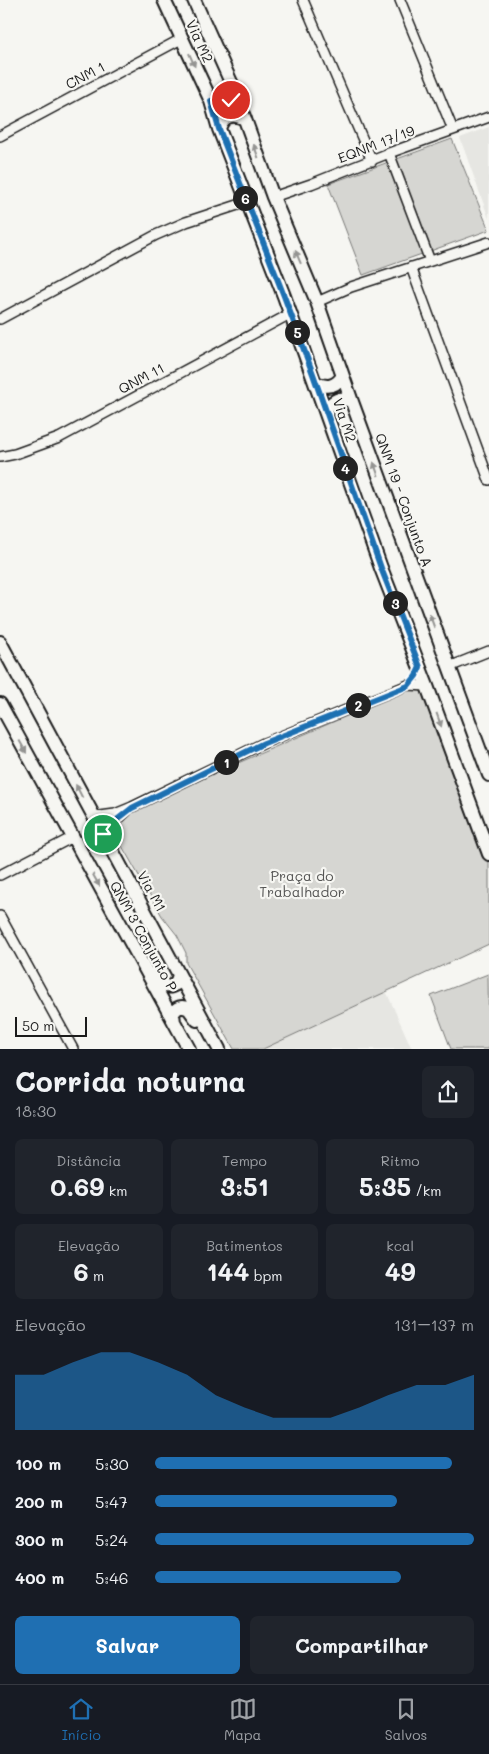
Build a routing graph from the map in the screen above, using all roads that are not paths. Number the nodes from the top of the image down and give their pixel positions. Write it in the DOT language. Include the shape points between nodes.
graph roads {
  1 [pos="164,0"];
  2 [pos="194,0"];
  3 [pos="303,0"];
  4 [pos="400,0"];
  5 [pos="183,38"];
  6 [pos="234,89"];
  7 [pos="211,101"];
  8 [pos="489,116"];
  9 [pos="245,119"];
  10 [pos="219,129"];
  11 [pos="453,130"];
  12 [pos="0,136"];
  13 [pos="389,153"];
  14 [pos="372,161"];
  15 [pos="272,197"];
  16 [pos="247,202"];
  17 [pos="489,242"];
  18 [pos="430,260"];
  19 [pos="411,267"];
  20 [pos="317,302"];
  21 [pos="290,314"];
  22 [pos="0,319"];
  23 [pos="342,377"];
  24 [pos="316,383"];
  25 [pos="352,402"];
  26 [pos="325,411"];
  27 [pos="0,457"];
  28 [pos="489,480"];
  29 [pos="0,642"];
  30 [pos="489,651"];
  31 [pos="420,667"];
  32 [pos="449,667"];
  33 [pos="408,686"];
  34 [pos="427,686"];
  35 [pos="0,704"];
  36 [pos="489,775"];
  37 [pos="132,808"];
  38 [pos="93,817"];
  39 [pos="103,834"];
  40 [pos="73,838"];
  41 [pos="489,854"];
  42 [pos="0,875"];
  43 [pos="0,916"];
  44 [pos="131,944"];
  45 [pos="179,975"];
  46 [pos="174,1022"];
  47 [pos="210,1032"];
  48 [pos="73,1049"];
  49 [pos="189,1049"];
  50 [pos="219,1049"];
  1 -- 5 [label="main road, Via M2"];
  2 -- 6 [label="main road"];
  3 -- 14 [label="street"];
  4 -- 11 [label="street"];
  5 -- 7 [label="main road, Via M2, one-way"];
  5 -- 12 [label="street, CNM 1"];
  6 -- 7 [label="main road" via="231,100"];
  6 -- 9 [label="main road"];
  7 -- 10 [label="main road, Via M2"];
  8 -- 11 [label="street, EQNM 17/19"];
  9 -- 10 [label="main road" via="227,117"];
  15 -- 9 [label="main road, one-way"];
  10 -- 16 [label="main road, Via M2"];
  11 -- 13 [label="street, EQNM 17/19"];
  13 -- 14 [label="street, EQNM 17/19"];
  13 -- 18 [label="street"];
  14 -- 15 [label="street, EQNM 17/19"];
  20 -- 15 [label="main road, one-way"];
  16 -- 21 [label="main road, Via M2"];
  16 -- 22 [label="street" via="156,235"];
  17 -- 18 [label="street"];
  18 -- 19 [label="street"];
  19 -- 20 [label="street"];
  19 -- 28 [label="street"];
  20 -- 23 [label="main road, QNM 19 - Conjunto A"];
  21 -- 24 [label="main road, Via M2"];
  21 -- 27 [label="street, QNM 11" via="59,438"];
  23 -- 24 [label="main road" via="338,383 329,386"];
  23 -- 25 [label="main road, QNM 19 - Conjunto A"];
  24 -- 26 [label="main road, Via M2"];
  25 -- 26 [label="main road" via="337,399"];
  32 -- 25 [label="main road, QNM 19 - Conjunto A, one-way"];
  26 -- 31 [label="main road, Via M2"];
  38 -- 29 [label="main road, Via M1, one-way"];
  30 -- 32 [label="street"];
  31 -- 33 [label="street"];
  31 -- 34 [label="main road, Via M2"];
  32 -- 36 [label="main road, QNM 19 - Conjunto A"];
  33 -- 34 [label="street"];
  33 -- 37 [label="street" via="264,743"];
  34 -- 41 [label="main road, Via M2, one-way"];
  35 -- 40 [label="main road, QNM 3 Conjunto P, one-way"];
  37 -- 38 [label="street"];
  37 -- 39 [label="street"];
  38 -- 39 [label="main road, Via M1"];
  39 -- 45 [label="main road, Via M1"];
  40 -- 42 [label="street"];
  40 -- 44 [label="main road, QNM 3 Conjunto P, one-way"];
  43 -- 48 [label="street"];
  44 -- 45 [label="main road" via="163,986 176,984"];
  44 -- 46 [label="main road, QNM 3 Conjunto P"];
  45 -- 47 [label="main road, Via M1"];
  46 -- 47 [label="main road" via="174,1011 186,1007"];
  46 -- 49 [label="main road, QNM 3 Conjunto P"];
  47 -- 50 [label="main road, Via M1"];
}
